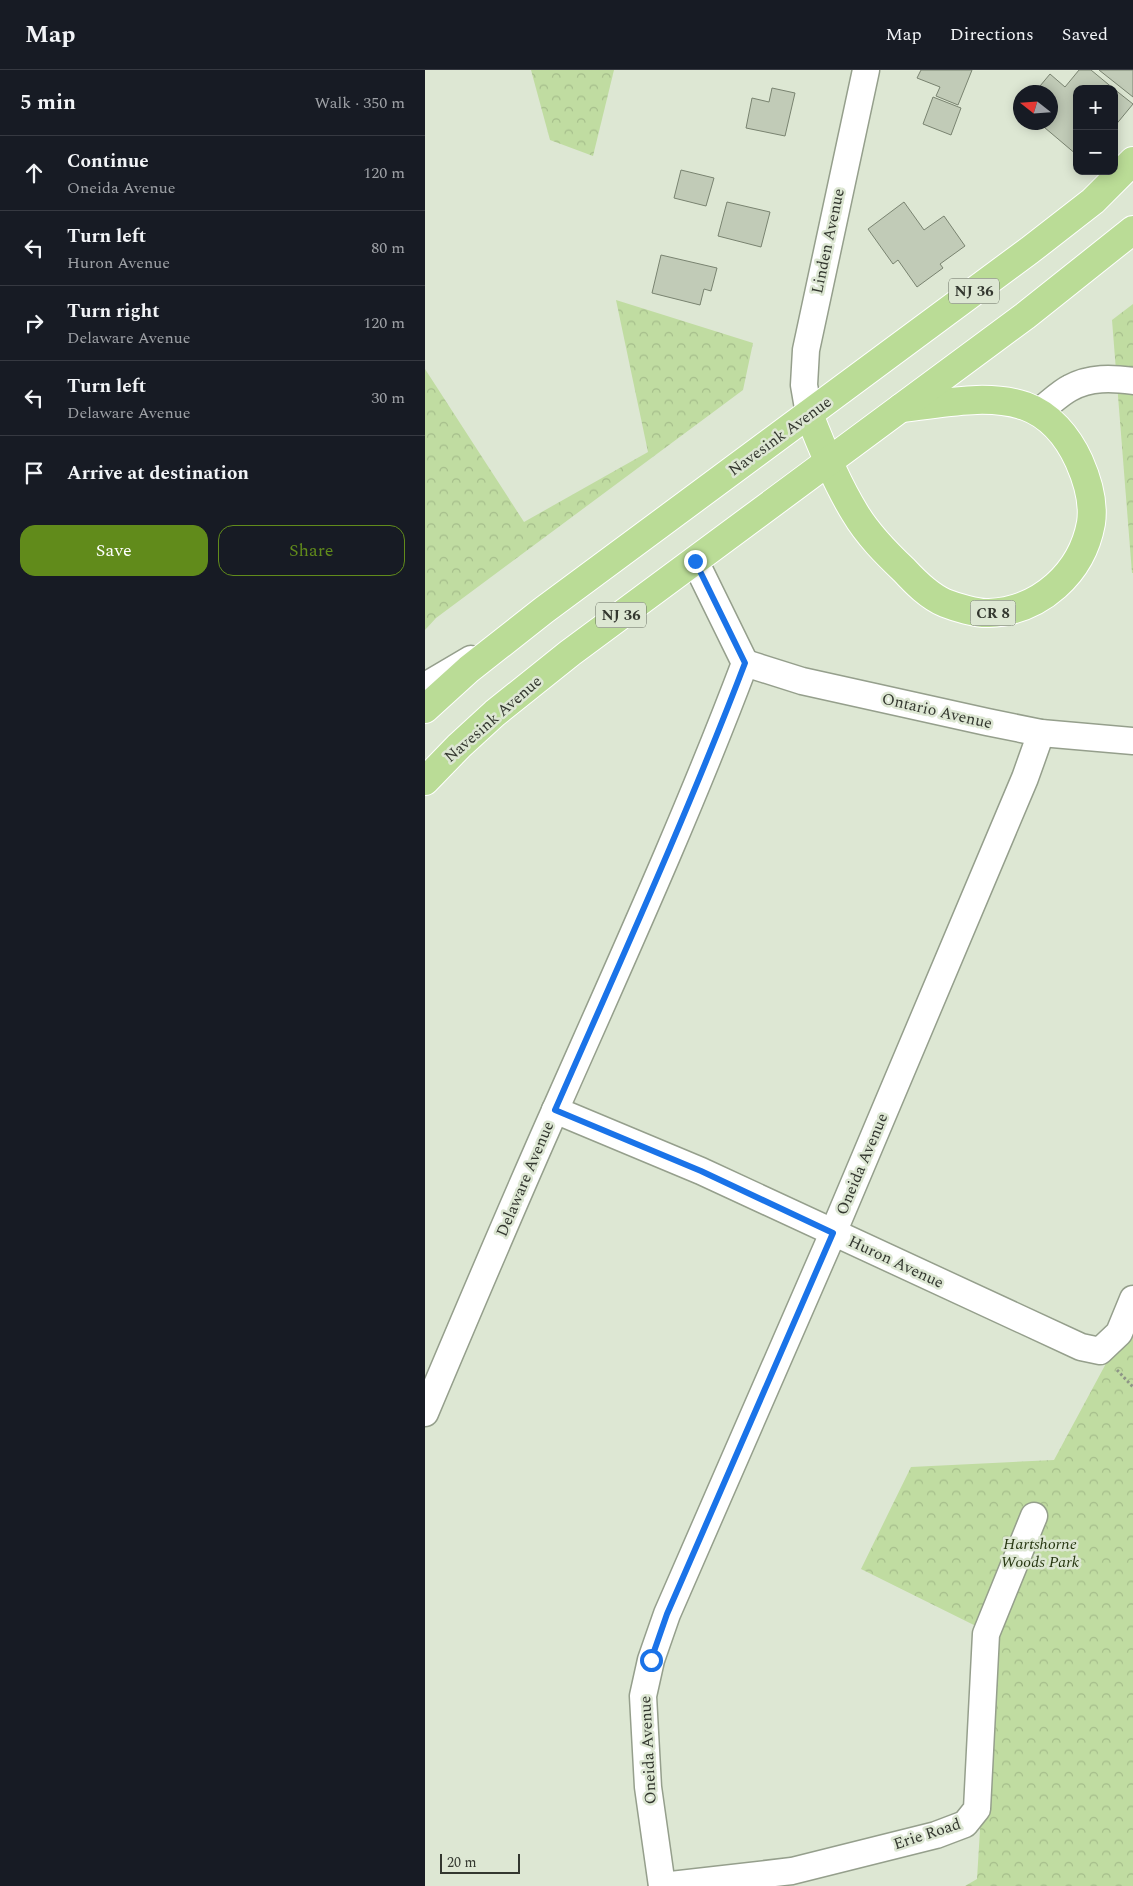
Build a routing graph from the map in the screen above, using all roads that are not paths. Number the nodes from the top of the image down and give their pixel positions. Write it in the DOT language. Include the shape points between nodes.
graph roads {
  1 [pos="867,70"];
  2 [pos="1133,161"];
  3 [pos="1133,230"];
  4 [pos="1133,381"];
  5 [pos="900,409"];
  6 [pos="1038,412"];
  7 [pos="809,414"];
  8 [pos="827,462"];
  9 [pos="695,561"];
  10 [pos="506,639"];
  11 [pos="745,663"];
  12 [pos="425,686"];
  13 [pos="425,709"];
  14 [pos="1041,733"];
  15 [pos="1133,741"];
  16 [pos="425,781"];
  17 [pos="555,1110"];
  18 [pos="833,1233"];
  19 [pos="1133,1299"];
  20 [pos="425,1413"];
  21 [pos="1034,1516"];
  22 [pos="662,1886"];
  1 -- 7 [label="street, Linden Avenue" via="806,350 805,385"];
  2 -- 7 [label="highway, Navesink Avenue / NJ 36" via="1093,201 1051,234"];
  3 -- 5 [label="highway, NJ 36"];
  4 -- 6 [label="street" via="1108,378 1085,382 1069,388"];
  5 -- 6 [label="highway, CR 8" via="993,400"];
  5 -- 8 [label="highway, NJ 36"];
  6 -- 8 [label="highway, CR 8" via="1065,435 1075,453 1091,503 1091,522 1082,552 1073,568 1054,588 1024,606 981,613 945,603 929,594 881,548 855,514"];
  7 -- 8 [label="highway"];
  7 -- 10 [label="highway, Navesink Avenue / NJ 36"];
  8 -- 9 [label="highway, Navesink Avenue / NJ 36"];
  9 -- 11 [label="street"];
  9 -- 16 [label="highway, Navesink Avenue / NJ 36" via="533,682 459,746"];
  10 -- 12 [label="street"];
  10 -- 13 [label="highway, Navesink Avenue / NJ 36"];
  11 -- 14 [label="street, Ontario Avenue" via="802,681"];
  11 -- 17 [label="street, Delaware Avenue" via="644,908"];
  14 -- 15 [label="street, Ontario Avenue"];
  14 -- 18 [label="street, Oneida Avenue" via="1025,778"];
  17 -- 18 [label="street, Huron Avenue" via="701,1171"];
  17 -- 20 [label="street, Delaware Avenue"];
  18 -- 19 [label="street, Huron Avenue" via="1081,1347 1100,1351 1119,1333"];
  18 -- 22 [label="street, Oneida Avenue" via="667,1614 651,1660 643,1696 644,1728 648,1787"];
  21 -- 22 [label="street, Erie Road" via="986,1634 977,1809 965,1824 937,1835 792,1871"];
}
